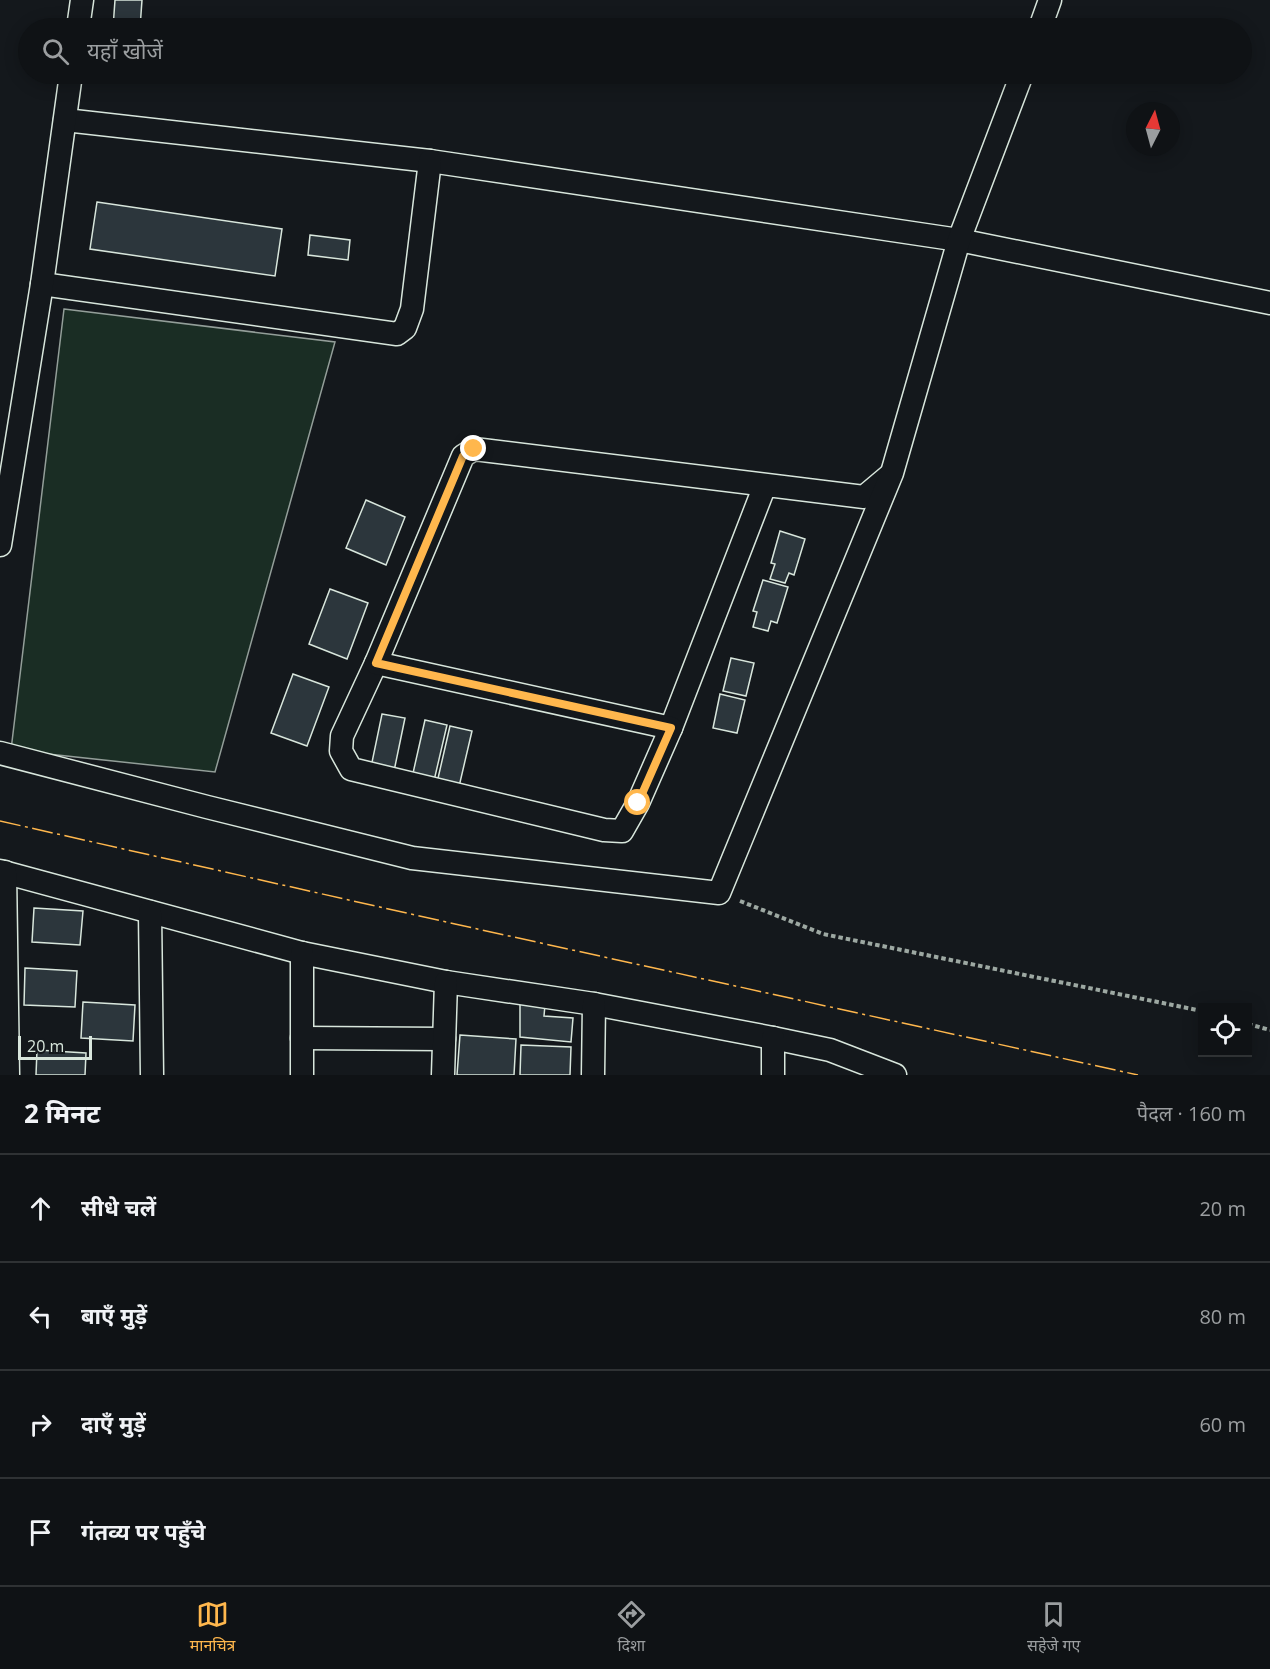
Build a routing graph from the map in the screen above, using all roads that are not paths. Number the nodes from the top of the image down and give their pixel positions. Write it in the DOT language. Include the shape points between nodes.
graph roads {
  1 [pos="82,0"];
  2 [pos="1050,0"];
  3 [pos="79,18"];
  4 [pos="1044,18"];
  5 [pos="70,84"];
  6 [pos="1018,84"];
  7 [pos="65,120"];
  8 [pos="430,161"];
  9 [pos="959,240"];
  10 [pos="42,284"];
  11 [pos="1270,303"];
  12 [pos="892,473"];
  13 [pos="765,485"];
  14 [pos="0,545"];
  15 [pos="376,663"];
  16 [pos="671,728"];
  17 [pos="0,753"];
  18 [pos="3,871"];
  19 [pos="150,912"];
  20 [pos="302,953"];
  21 [pos="4,967"];
  22 [pos="446,982"];
  23 [pos="594,1004"];
  24 [pos="302,1038"];
  25 [pos="773,1038"];
  26 [pos="444,1039"];
  27 [pos="8,1075"];
  28 [pos="152,1075"];
  29 [pos="302,1075"];
  30 [pos="443,1075"];
  31 [pos="593,1075"];
  32 [pos="773,1075"];
  33 [pos="895,1075"];
  1 -- 3 [label="street"];
  2 -- 4 [label="street"];
  5 -- 7 [label="street"];
  6 -- 9 [label="street"];
  7 -- 8 [label="street"];
  7 -- 10 [label="street"];
  8 -- 9 [label="street"];
  8 -- 10 [label="street" via="412,309 405,328 397,334"];
  9 -- 11 [label="street"];
  9 -- 12 [label="street"];
  10 -- 14 [label="street"];
  12 -- 13 [label="street" via="864,497"];
  12 -- 17 [label="street" via="719,893 412,858"];
  13 -- 15 [label="street" via="474,449 463,456"];
  13 -- 16 [label="street"];
  15 -- 16 [label="street"];
  15 -- 16 [label="street" via="342,736 341,751 351,769 604,830 622,831"];
  18 -- 19 [label="street"];
  18 -- 21 [label="street"];
  19 -- 20 [label="street"];
  19 -- 28 [label="street"];
  20 -- 22 [label="street"];
  20 -- 24 [label="street"];
  21 -- 27 [label="street"];
  22 -- 23 [label="street"];
  22 -- 26 [label="street"];
  23 -- 25 [label="street"];
  23 -- 31 [label="street"];
  24 -- 26 [label="street"];
  24 -- 29 [label="street"];
  25 -- 32 [label="street"];
  25 -- 33 [label="street" via="830,1050"];
  26 -- 30 [label="street"];
}
